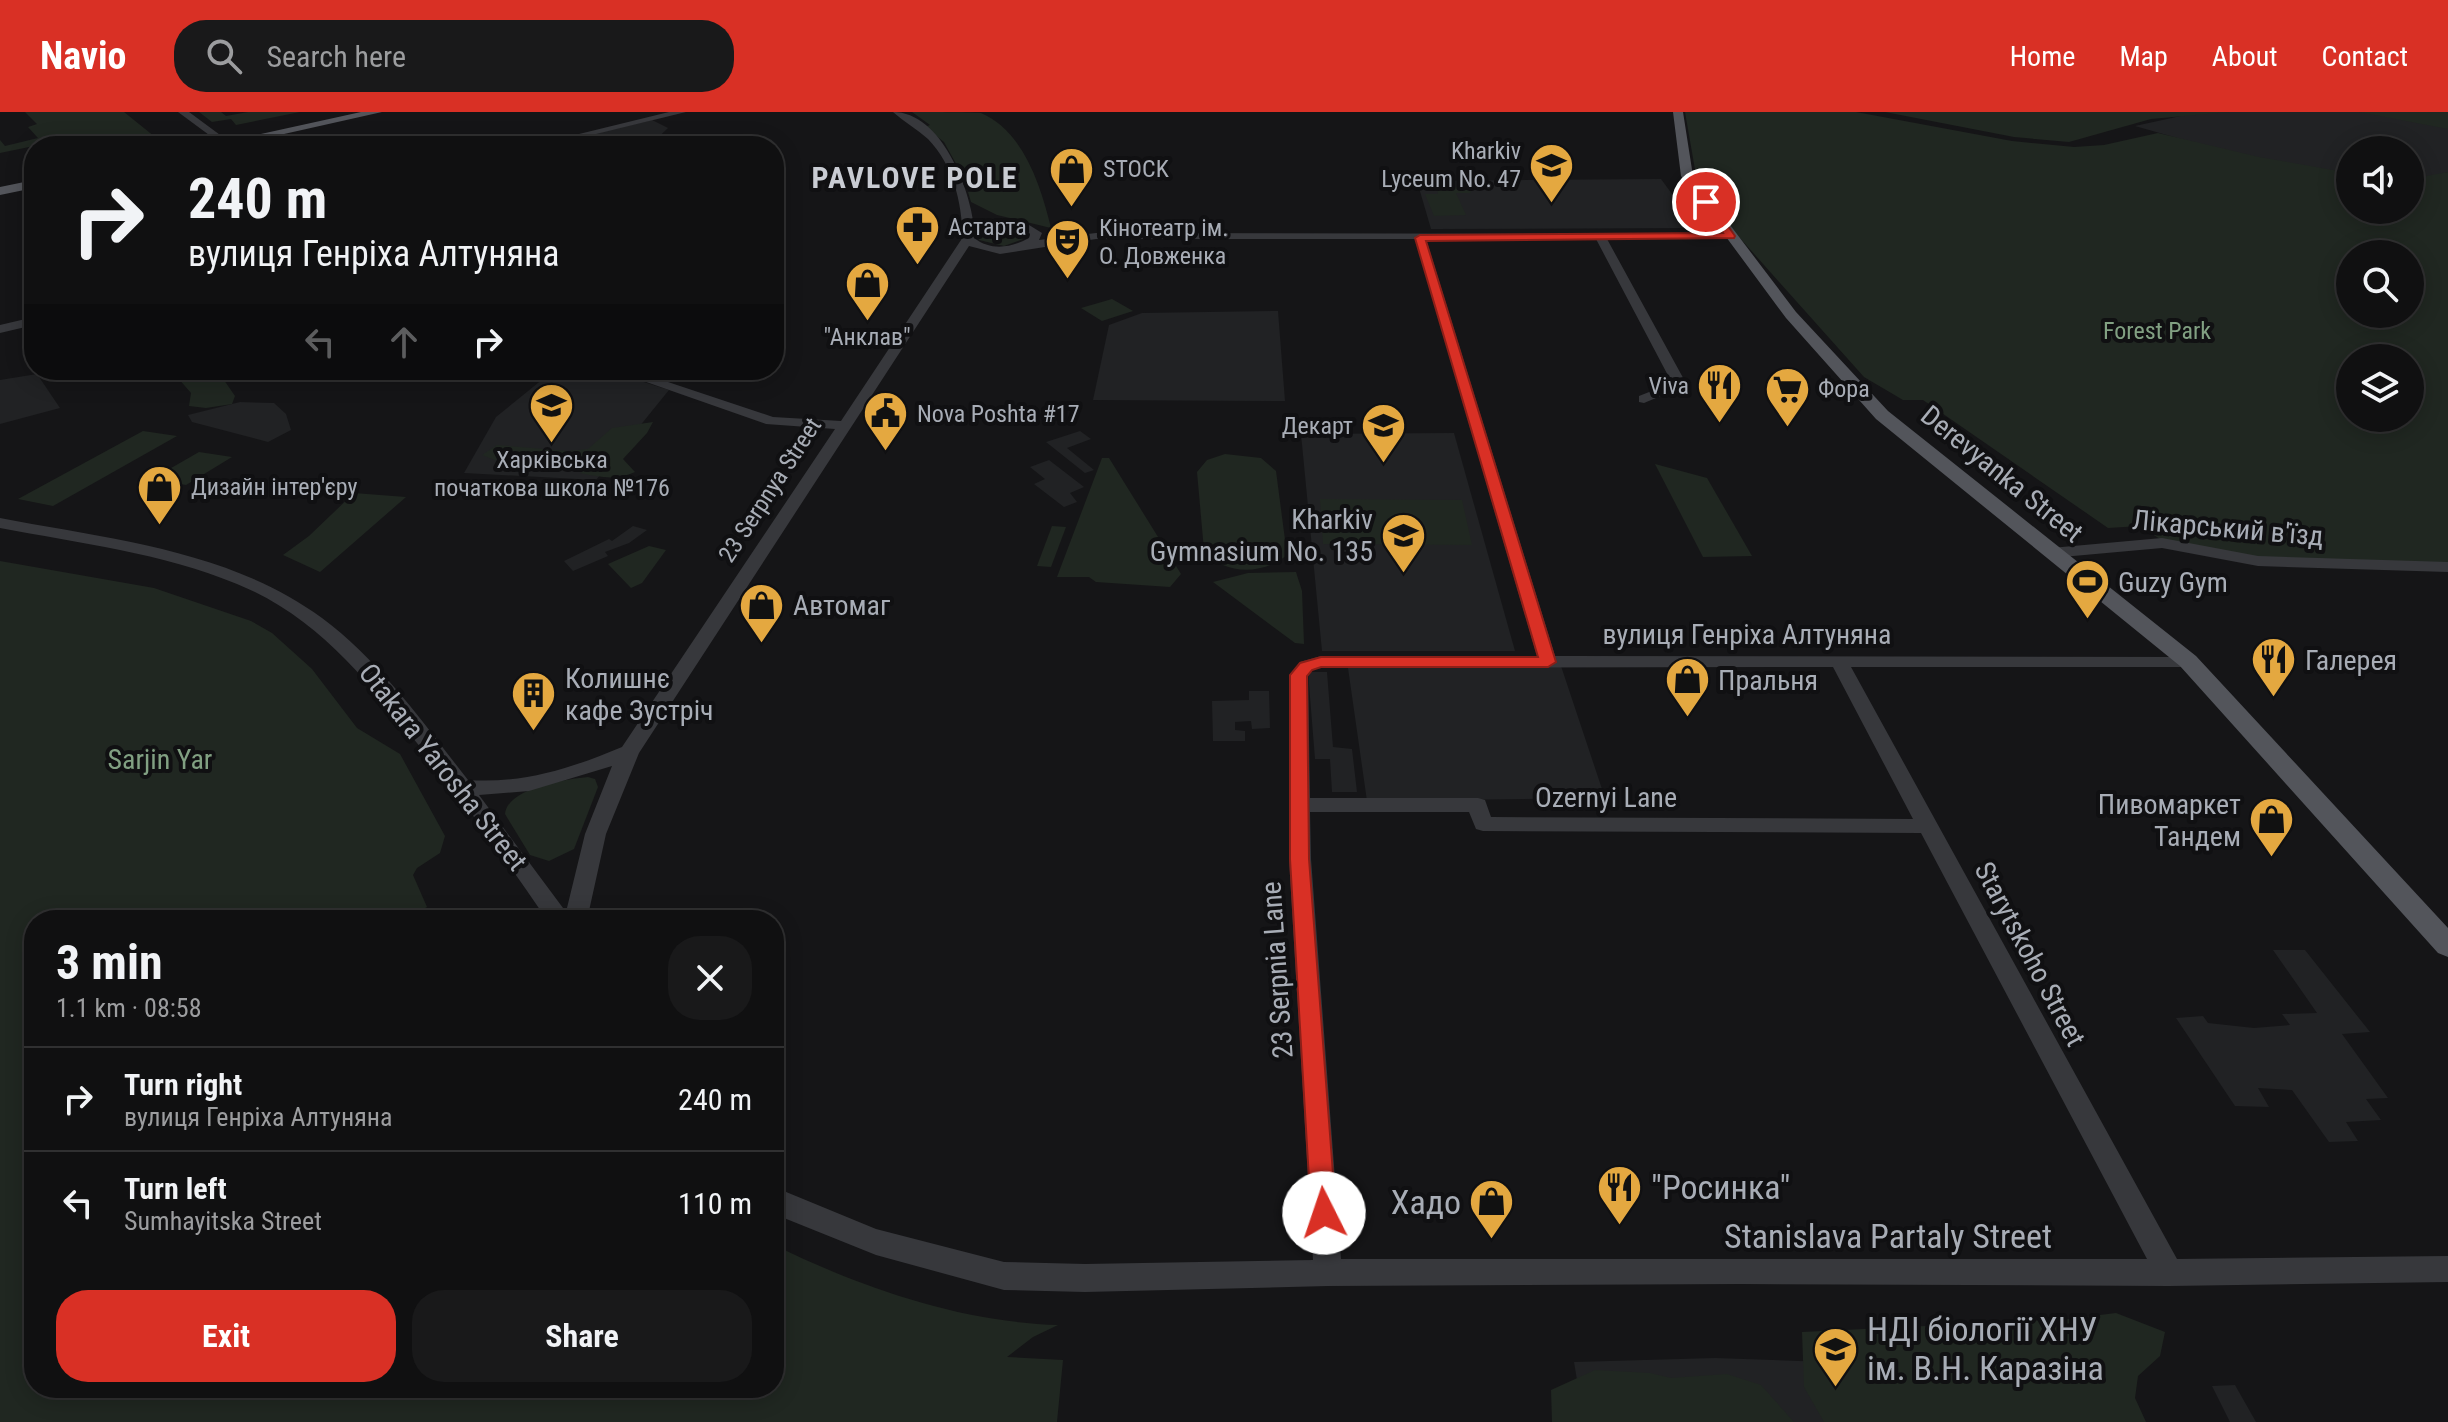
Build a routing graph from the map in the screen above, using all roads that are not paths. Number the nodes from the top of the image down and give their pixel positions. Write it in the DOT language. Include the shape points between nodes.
graph roads {
  1 [pos="183,112"];
  2 [pos="377,112"];
  3 [pos="681,112"];
  4 [pos="898,112"];
  5 [pos="1678,112"];
  6 [pos="216,136"];
  7 [pos="269,136"];
  8 [pos="578,136"];
  9 [pos="24,186"];
  10 [pos="0,191"];
  11 [pos="966,202"];
  12 [pos="1024,227"];
  13 [pos="1096,236"];
  14 [pos="1730,236"];
  15 [pos="969,237"];
  16 [pos="1600,237"];
  17 [pos="1420,238"];
  18 [pos="1018,247"];
  19 [pos="948,270"];
  20 [pos="24,323"];
  21 [pos="0,329"];
  22 [pos="649,380"];
  23 [pos="1644,399"];
  24 [pos="843,425"];
  25 [pos="0,523"];
  26 [pos="2051,553"];
  27 [pos="2448,567"];
  28 [pos="2188,661"];
  29 [pos="1548,662"];
  30 [pos="1839,662"];
  31 [pos="1306,666"];
  32 [pos="629,752"];
  33 [pos="466,787"];
  34 [pos="1299,805"];
  35 [pos="1927,826"];
  36 [pos="552,910"];
  37 [pos="577,910"];
  38 [pos="2448,946"];
  39 [pos="784,1205"];
  40 [pos="2448,1269"];
  41 [pos="1328,1273"];
  42 [pos="2169,1273"];
  1 -- 6 [label="street"];
  2 -- 7 [label="main road"];
  3 -- 8 [label="street"];
  4 -- 11 [label="street" via="945,153"];
  5 -- 14 [label="main road, Derevyanka Street" via="1687,176"];
  9 -- 10 [label="main road"];
  11 -- 12 [label="street"];
  11 -- 15 [label="street"];
  12 -- 13 [label="street"];
  12 -- 15 [label="street" via="985,227"];
  12 -- 18 [label="street" via="1036,238"];
  13 -- 17 [label="street"];
  13 -- 18 [label="street"];
  14 -- 16 [label="street"];
  14 -- 26 [label="main road, Derevyanka Street" via="1791,315 1882,415"];
  15 -- 18 [label="street" via="983,248"];
  15 -- 19 [label="street, 23 Serpnya Street"];
  16 -- 17 [label="street"];
  16 -- 23 [label="street" via="1680,385"];
  17 -- 29 [label="street"];
  18 -- 19 [label="street"];
  19 -- 24 [label="street, 23 Serpnya Street"];
  20 -- 21 [label="street"];
  22 -- 24 [label="street" via="771,421"];
  24 -- 32 [label="street, 23 Serpnya Street"];
  25 -- 33 [label="street, Otakara Yarosha Street" via="200,565 274,594 358,656"];
  26 -- 27 [label="street, Лікарський в'їзд" via="2162,543 2258,561"];
  26 -- 28 [label="main road, Derevyanka Street"];
  28 -- 30 [label="street, вулиця Генріха Алтуняна"];
  28 -- 38 [label="main road, Derevyanka Street"];
  29 -- 30 [label="street, вулиця Генріха Алтуняна"];
  29 -- 31 [label="street, вулиця Генріха Алтуняна"];
  30 -- 35 [label="street, Starytskoho Street"];
  31 -- 34 [label="street, 23 Serpnia Lane" via="1299,675"];
  32 -- 33 [label="street" via="538,782 495,789"];
  32 -- 37 [label="street, 23 Serpnya Street" via="582,879"];
  33 -- 36 [label="street, Otakara Yarosha Street"];
  34 -- 35 [label="street, Ozernyi Lane" via="1478,805 1483,824"];
  34 -- 41 [label="street, 23 Serpnia Lane"];
  35 -- 42 [label="street, Starytskoho Street"];
  39 -- 41 [label="street" via="876,1242 1004,1276"];
  40 -- 42 [label="street, Stanislava Partaly Street"];
  41 -- 42 [label="street, Stanislava Partaly Street"];
}
